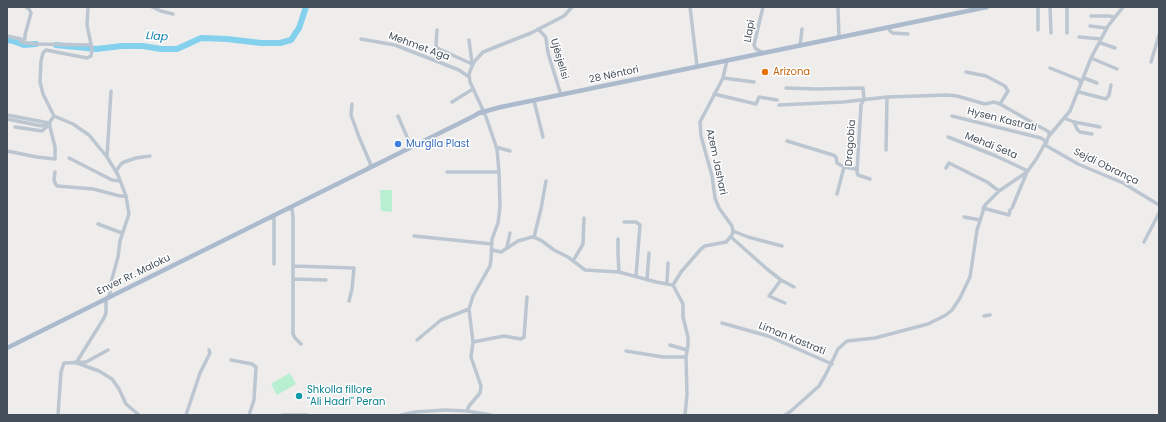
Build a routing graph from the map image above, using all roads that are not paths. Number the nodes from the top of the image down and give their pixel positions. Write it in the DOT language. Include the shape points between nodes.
graph roads {
  1 [pos="26,7"];
  2 [pos="88,7"];
  3 [pos="152,7"];
  4 [pos="572,7"];
  5 [pos="690,7"];
  6 [pos="763,7"];
  7 [pos="838,7"];
  8 [pos="987,7"];
  9 [pos="1038,7"];
  10 [pos="1050,7"];
  11 [pos="1067,7"];
  12 [pos="1123,7"];
  13 [pos="173,14"];
  14 [pos="1091,16"];
  15 [pos="1113,19"];
  16 [pos="1090,26"];
  17 [pos="888,27"];
  18 [pos="538,29"];
  19 [pos="802,29"];
  20 [pos="437,30"];
  21 [pos="1038,30"];
  22 [pos="1105,32"];
  23 [pos="1051,33"];
  24 [pos="1067,33"];
  25 [pos="908,34"];
  26 [pos="1159,35"];
  27 [pos="7,36"];
  28 [pos="839,37"];
  29 [pos="1079,37"];
  30 [pos="362,39"];
  31 [pos="1101,39"];
  32 [pos="469,40"];
  33 [pos="21,42"];
  34 [pos="800,46"];
  35 [pos="1097,46"];
  36 [pos="92,47"];
  37 [pos="1114,48"];
  38 [pos="764,52"];
  39 [pos="1091,58"];
  40 [pos="727,60"];
  41 [pos="1150,62"];
  42 [pos="472,64"];
  43 [pos="697,66"];
  44 [pos="1050,68"];
  45 [pos="1117,69"];
  46 [pos="966,72"];
  47 [pos="1084,76"];
  48 [pos="469,77"];
  49 [pos="722,78"];
  50 [pos="754,82"];
  51 [pos="1097,83"];
  52 [pos="1111,85"];
  53 [pos="786,88"];
  54 [pos="1080,88"];
  55 [pos="473,89"];
  56 [pos="111,91"];
  57 [pos="714,94"];
  58 [pos="1077,94"];
  59 [pos="561,95"];
  60 [pos="887,96"];
  61 [pos="864,99"];
  62 [pos="777,100"];
  63 [pos="534,101"];
  64 [pos="452,102"];
  65 [pos="352,104"];
  66 [pos="779,104"];
  67 [pos="1000,104"];
  68 [pos="479,113"];
  69 [pos="54,116"];
  70 [pos="398,116"];
  71 [pos="952,116"];
  72 [pos="7,118"];
  73 [pos="1064,118"];
  74 [pos="1074,122"];
  75 [pos="50,124"];
  76 [pos="1100,126"];
  77 [pos="15,127"];
  78 [pos="1092,134"];
  79 [pos="1049,136"];
  80 [pos="543,137"];
  81 [pos="948,138"];
  82 [pos="787,142"];
  83 [pos="1046,143"];
  84 [pos="496,147"];
  85 [pos="407,150"];
  86 [pos="886,150"];
  87 [pos="7,151"];
  88 [pos="510,151"];
  89 [pos="150,156"];
  90 [pos="108,157"];
  91 [pos="69,158"];
  92 [pos="844,167"];
  93 [pos="857,167"];
  94 [pos="946,168"];
  95 [pos="367,169"];
  96 [pos="116,171"];
  97 [pos="56,172"];
  98 [pos="448,172"];
  99 [pos="499,172"];
  100 [pos="1027,172"];
  101 [pos="870,179"];
  102 [pos="120,181"];
  103 [pos="546,181"];
  104 [pos="1000,191"];
  105 [pos="837,194"];
  106 [pos="126,196"];
  107 [pos="1159,205"];
  108 [pos="983,208"];
  109 [pos="287,209"];
  110 [pos="1159,213"];
  111 [pos="964,217"];
  112 [pos="269,218"];
  113 [pos="584,218"];
  114 [pos="980,220"];
  115 [pos="624,222"];
  116 [pos="98,224"];
  117 [pos="733,231"];
  118 [pos="122,233"];
  119 [pos="510,233"];
  120 [pos="414,236"];
  121 [pos="534,237"];
  122 [pos="731,237"];
  123 [pos="618,239"];
  124 [pos="1144,242"];
  125 [pos="492,244"];
  126 [pos="782,246"];
  127 [pos="507,248"];
  128 [pos="492,250"];
  129 [pos="649,253"];
  130 [pos="573,261"];
  131 [pos="668,263"];
  132 [pos="274,264"];
  133 [pos="293,266"];
  134 [pos="621,272"];
  135 [pos="636,276"];
  136 [pos="294,280"];
  137 [pos="326,280"];
  138 [pos="647,280"];
  139 [pos="781,280"];
  140 [pos="667,283"];
  141 [pos="673,285"];
  142 [pos="794,287"];
  143 [pos="527,297"];
  144 [pos="107,298"];
  145 [pos="101,301"];
  146 [pos="349,301"];
  147 [pos="785,303"];
  148 [pos="469,309"];
  149 [pos="990,315"];
  150 [pos="984,316"];
  151 [pos="722,323"];
  152 [pos="417,340"];
  153 [pos="473,342"];
  154 [pos="301,344"];
  155 [pos="670,346"];
  156 [pos="7,348"];
  157 [pos="108,350"];
  158 [pos="209,350"];
  159 [pos="687,350"];
  160 [pos="626,351"];
  161 [pos="686,357"];
  162 [pos="231,360"];
  163 [pos="76,363"];
  164 [pos="832,364"];
  165 [pos="467,410"];
  166 [pos="58,415"];
  167 [pos="139,415"];
  168 [pos="186,415"];
  169 [pos="249,415"];
  170 [pos="282,415"];
  171 [pos="307,415"];
  172 [pos="401,415"];
  173 [pos="491,415"];
  174 [pos="685,415"];
  175 [pos="785,415"];
  1 -- 33 [label="street" via="31,13 25,39"];
  2 -- 36 [label="street" via="87,25"];
  3 -- 13 [label="street"];
  4 -- 18 [label="street" via="566,15"];
  5 -- 43 [label="street"];
  6 -- 38 [label="street, Llapi" via="754,45 756,49"];
  7 -- 28 [label="street"];
  8 -- 17 [label="main road, 28 Nëntori"];
  9 -- 21 [label="street"];
  10 -- 23 [label="street"];
  11 -- 24 [label="street"];
  12 -- 15 [label="street"];
  14 -- 15 [label="street" via="1108,16"];
  15 -- 22 [label="street"];
  16 -- 22 [label="street" via="1106,28"];
  17 -- 25 [label="street" via="894,33"];
  17 -- 28 [label="main road, 28 Nëntori"];
  18 -- 42 [label="street" via="487,49"];
  18 -- 59 [label="street, Ujësjellsi" via="546,38"];
  19 -- 34 [label="street"];
  20 -- 42 [label="street" via="437,48"];
  22 -- 31 [label="street"];
  26 -- 41 [label="street"];
  27 -- 33 [label="street" via="21,39"];
  28 -- 34 [label="main road, 28 Nëntori"];
  29 -- 31 [label="street"];
  30 -- 48 [label="street, Mehmet Aga" via="395,46 459,70"];
  31 -- 35 [label="street"];
  32 -- 42 [label="street"];
  33 -- 36 [label="street"];
  34 -- 38 [label="main road, 28 Nëntori"];
  35 -- 37 [label="street" via="1101,43"];
  35 -- 39 [label="street"];
  36 -- 69 [label="street" via="91,55 87,58 49,50 43,53 40,85"];
  38 -- 40 [label="main road, 28 Nëntori"];
  39 -- 45 [label="street"];
  39 -- 47 [label="street"];
  40 -- 43 [label="main road, 28 Nëntori"];
  40 -- 49 [label="street, Azem Jashari"];
  42 -- 48 [label="street"];
  43 -- 59 [label="main road, 28 Nëntori"];
  44 -- 54 [label="street" via="1080,80"];
  46 -- 67 [label="street" via="986,76 1005,86 1008,91"];
  47 -- 51 [label="street"];
  47 -- 54 [label="street"];
  48 -- 55 [label="street"];
  49 -- 50 [label="street"];
  49 -- 57 [label="street, Azem Jashari"];
  52 -- 58 [label="street" via="1110,95 1106,98 1079,92"];
  53 -- 61 [label="street" via="863,88"];
  54 -- 58 [label="street"];
  55 -- 64 [label="street"];
  55 -- 68 [label="street" via="483,110"];
  56 -- 90 [label="street"];
  57 -- 62 [label="street" via="756,104 759,97"];
  57 -- 117 [label="street, Azem Jashari" via="701,118 700,131 717,204"];
  58 -- 73 [label="street"];
  59 -- 63 [label="main road, 28 Nëntori"];
  60 -- 61 [label="street"];
  60 -- 67 [label="street" via="947,95 985,104"];
  60 -- 86 [label="street"];
  61 -- 66 [label="street"];
  61 -- 93 [label="street, Dragobia" via="861,104"];
  63 -- 68 [label="main road, 28 Nëntori"];
  63 -- 80 [label="street"];
  65 -- 95 [label="street" via="351,115 371,165"];
  67 -- 79 [label="street" via="1049,132"];
  68 -- 84 [label="street" via="485,114"];
  68 -- 85 [label="main road, Enver Rr. Maloku"];
  69 -- 75 [label="street"];
  69 -- 90 [label="street" via="73,124 89,135"];
  70 -- 85 [label="street" via="411,146"];
  71 -- 83 [label="street, Hysen Kastrati" via="1041,138"];
  72 -- 75 [label="street"];
  73 -- 74 [label="street"];
  73 -- 79 [label="street"];
  74 -- 76 [label="street"];
  74 -- 78 [label="street" via="1080,132"];
  75 -- 77 [label="street" via="42,131"];
  75 -- 87 [label="street" via="55,159"];
  79 -- 83 [label="street"];
  81 -- 100 [label="street, Mehdi Seta" via="996,156"];
  82 -- 92 [label="street" via="833,155 837,163"];
  83 -- 100 [label="street"];
  83 -- 107 [label="street, Sejdi Obrança" via="1085,167 1123,183"];
  84 -- 88 [label="street"];
  84 -- 99 [label="street"];
  85 -- 95 [label="main road, Enver Rr. Maloku"];
  89 -- 96 [label="street" via="124,162"];
  90 -- 96 [label="street"];
  91 -- 102 [label="street" via="112,180"];
  92 -- 93 [label="street"];
  92 -- 105 [label="street"];
  93 -- 101 [label="street, Dragobia" via="858,175"];
  94 -- 104 [label="street" via="948,163 951,164"];
  95 -- 109 [label="main road, Enver Rr. Maloku"];
  96 -- 102 [label="street"];
  97 -- 106 [label="street" via="54,179 57,186 93,188"];
  98 -- 99 [label="street"];
  99 -- 125 [label="street" via="500,216"];
  100 -- 104 [label="street"];
  100 -- 108 [label="street" via="1009,216"];
  102 -- 106 [label="street"];
  103 -- 121 [label="street"];
  104 -- 108 [label="street" via="986,202"];
  106 -- 118 [label="street" via="129,214"];
  108 -- 114 [label="street"];
  109 -- 112 [label="main road, Enver Rr. Maloku"];
  109 -- 133 [label="street" via="292,209 293,216"];
  110 -- 124 [label="street"];
  111 -- 114 [label="street"];
  112 -- 132 [label="street" via="274,218"];
  112 -- 144 [label="main road, Enver Rr. Maloku"];
  113 -- 130 [label="street" via="583,244"];
  114 -- 164 [label="street" via="970,277 952,310 928,324 875,338 846,341 839,347"];
  115 -- 135 [label="street" via="636,222 640,225"];
  116 -- 118 [label="street"];
  117 -- 122 [label="street"];
  117 -- 126 [label="street"];
  118 -- 144 [label="street"];
  119 -- 127 [label="street"];
  120 -- 125 [label="street"];
  121 -- 127 [label="street" via="518,240"];
  121 -- 130 [label="street"];
  122 -- 139 [label="street"];
  122 -- 141 [label="street" via="726,242 701,249 680,272"];
  123 -- 134 [label="street"];
  125 -- 128 [label="street"];
  127 -- 128 [label="street" via="501,252"];
  128 -- 148 [label="street" via="490,266 473,296"];
  129 -- 138 [label="street"];
  130 -- 134 [label="street" via="585,270"];
  131 -- 140 [label="street"];
  133 -- 136 [label="street"];
  133 -- 146 [label="street" via="354,268"];
  134 -- 135 [label="street"];
  135 -- 138 [label="street"];
  136 -- 137 [label="street"];
  136 -- 154 [label="street" via="293,334"];
  138 -- 140 [label="street"];
  139 -- 142 [label="street"];
  139 -- 147 [label="street" via="769,296"];
  140 -- 141 [label="street"];
  141 -- 159 [label="street" via="683,304 688,337"];
  143 -- 153 [label="street" via="524,337 521,339 504,336"];
  144 -- 145 [label="main road, Enver Rr. Maloku"];
  145 -- 156 [label="main road, Enver Rr. Maloku"];
  145 -- 163 [label="street" via="106,300 104,318"];
  148 -- 152 [label="street" via="441,320"];
  148 -- 153 [label="street"];
  149 -- 150 [label="street"];
  151 -- 164 [label="street, Liman Kastrati" via="776,339"];
  153 -- 165 [label="street" via="471,357 481,389"];
  155 -- 159 [label="street"];
  157 -- 163 [label="street" via="86,362"];
  158 -- 168 [label="street"];
  159 -- 161 [label="street"];
  160 -- 161 [label="street" via="663,357"];
  161 -- 174 [label="street"];
  162 -- 169 [label="street" via="256,367 254,400"];
  163 -- 166 [label="street" via="64,363 62,368"];
  163 -- 167 [label="street" via="99,371 112,379 126,404"];
  164 -- 175 [label="street" via="819,386"];
  165 -- 172 [label="street" via="421,411"];
  165 -- 173 [label="street"];
  170 -- 171 [label="street"];
}
